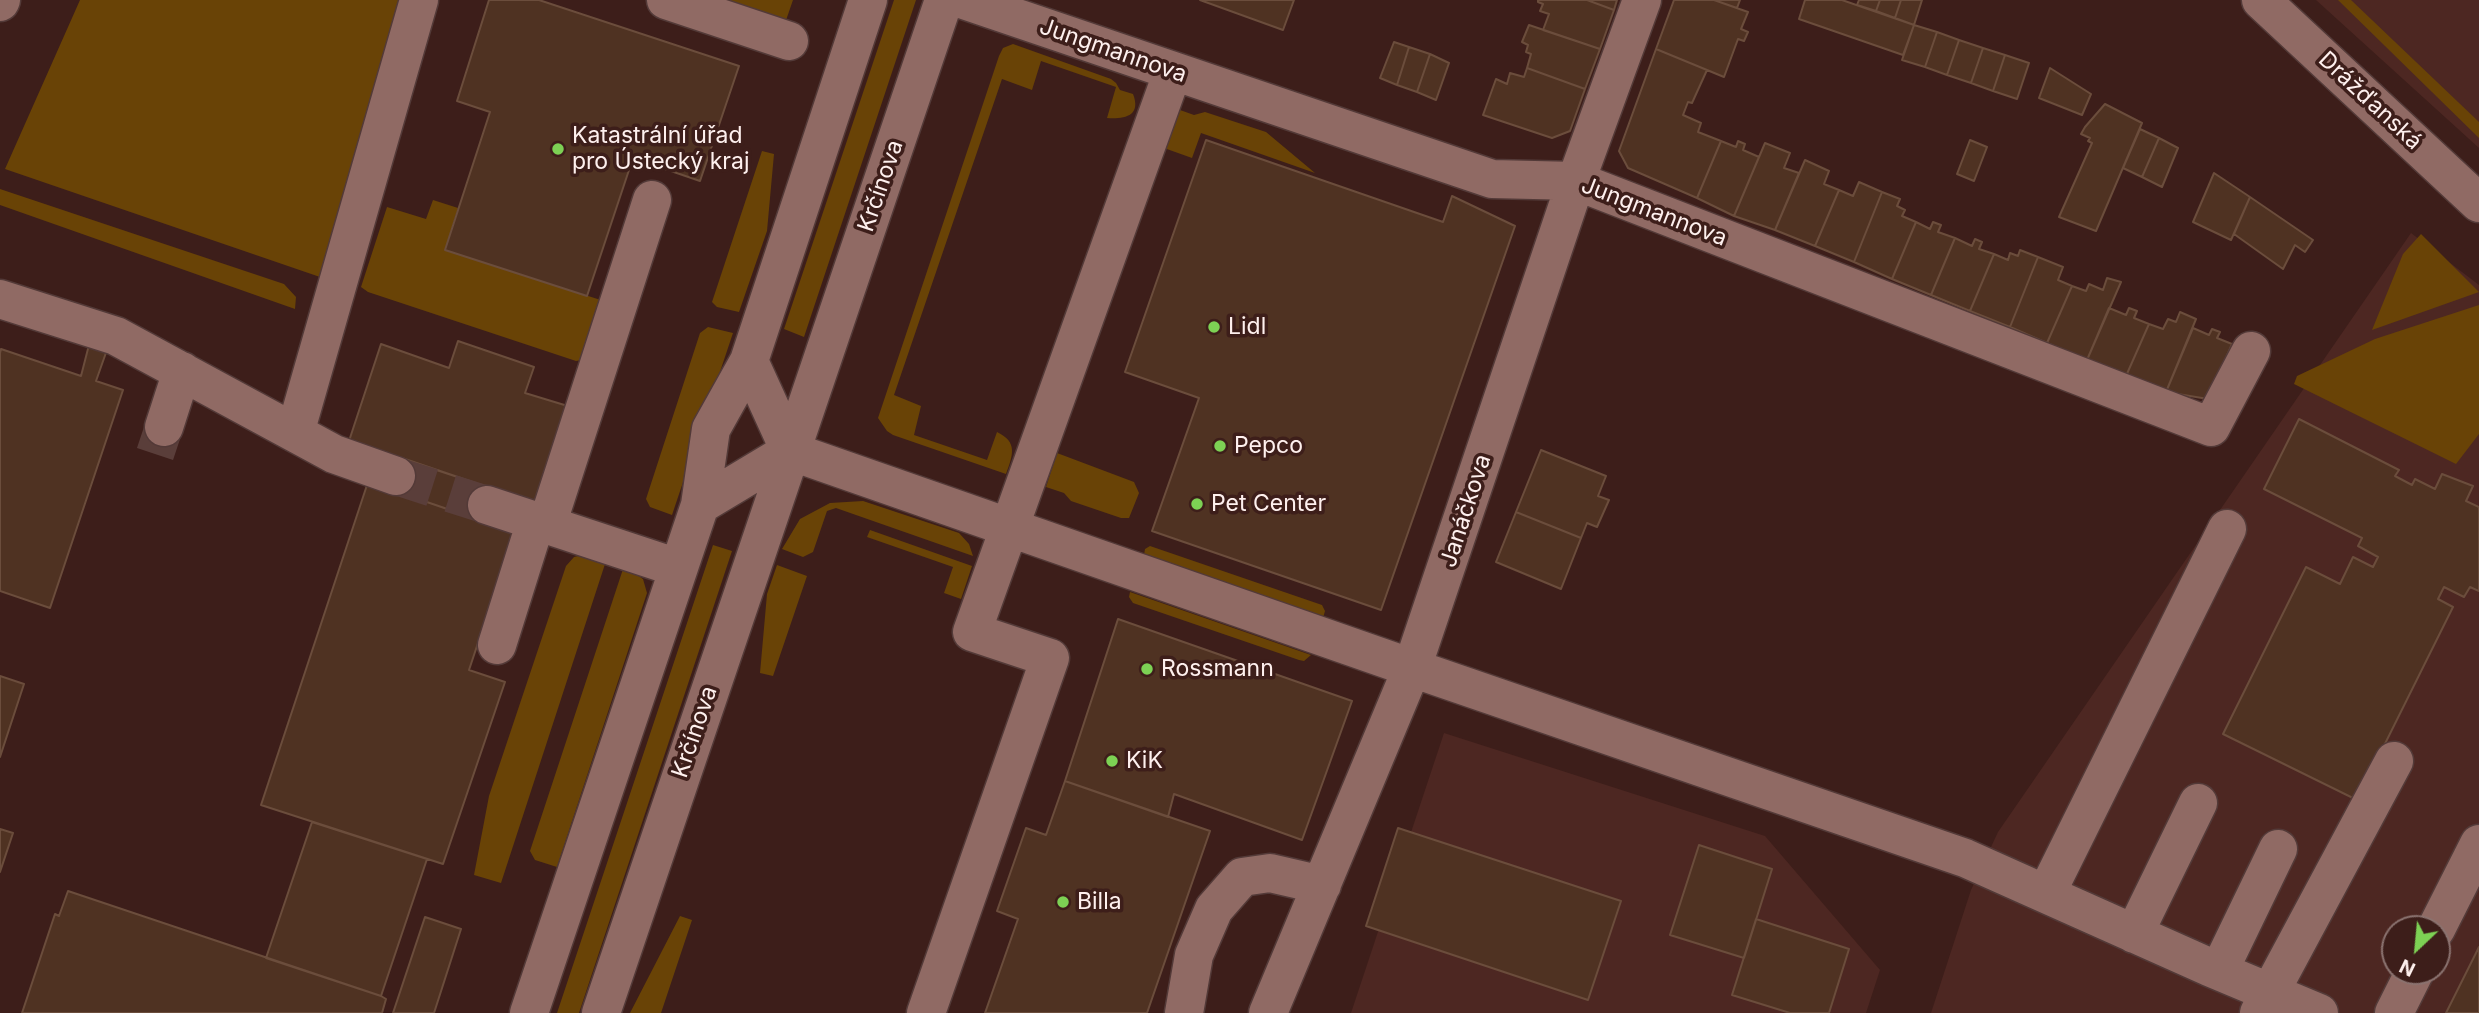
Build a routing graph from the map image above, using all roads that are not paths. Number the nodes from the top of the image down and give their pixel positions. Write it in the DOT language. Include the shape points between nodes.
graph roads {
  1 [pos="419,0"];
  2 [pos="666,0"];
  3 [pos="868,0"];
  4 [pos="944,0"];
  5 [pos="964,0"];
  6 [pos="1642,0"];
  7 [pos="2261,0"];
  8 [pos="789,41"];
  9 [pos="1173,71"];
  10 [pos="1576,181"];
  11 [pos="652,200"];
  12 [pos="2479,203"];
  13 [pos="0,299"];
  14 [pos="2251,351"];
  15 [pos="749,361"];
  16 [pos="182,371"];
  17 [pos="164,427"];
  18 [pos="295,433"];
  19 [pos="790,451"];
  20 [pos="396,476"];
  21 [pos="487,505"];
  22 [pos="699,505"];
  23 [pos="541,523"];
  24 [pos="1011,528"];
  25 [pos="2227,529"];
  26 [pos="678,568"];
  27 [pos="497,645"];
  28 [pos="1412,668"];
  29 [pos="2394,761"];
  30 [pos="2198,803"];
  31 [pos="2479,844"];
  32 [pos="2278,849"];
  33 [pos="1322,884"];
  34 [pos="2046,894"];
  35 [pos="2443,915"];
  36 [pos="2134,934"];
  37 [pos="2219,971"];
  38 [pos="2408,985"];
  39 [pos="2265,1003"];
  40 [pos="529,1013"];
  41 [pos="601,1013"];
  42 [pos="926,1013"];
  43 [pos="1184,1013"];
  44 [pos="1268,1013"];
  45 [pos="2319,1013"];
  46 [pos="2394,1013"];
  1 -- 18 [label="street"];
  2 -- 8 [label="street"];
  3 -- 15 [label="street"];
  4 -- 19 [label="street, Krčínova"];
  5 -- 9 [label="street, Jungmannova"];
  6 -- 10 [label="street, Janáčkova"];
  7 -- 12 [label="street, Drážďanská"];
  9 -- 10 [label="street, Jungmannova" via="1492,179"];
  9 -- 24 [label="street"];
  10 -- 14 [label="street, Jungmannova" via="2211,426"];
  10 -- 28 [label="street, Janáčkova"];
  11 -- 23 [label="street"];
  13 -- 16 [label="street" via="116,336"];
  15 -- 19 [label="street"];
  15 -- 22 [label="street" via="711,429"];
  16 -- 17 [label="street"];
  16 -- 18 [label="street"];
  18 -- 20 [label="street" via="334,454"];
  19 -- 22 [label="street"];
  19 -- 24 [label="street"];
  19 -- 41 [label="street, Krčínova"];
  21 -- 23 [label="street"];
  22 -- 26 [label="street"];
  23 -- 26 [label="street"];
  23 -- 27 [label="street"];
  24 -- 28 [label="street"];
  24 -- 42 [label="street" via="972,632 1050,658"];
  25 -- 34 [label="street"];
  26 -- 40 [label="street"];
  28 -- 33 [label="street, Janáčkova"];
  28 -- 34 [label="street" via="1965,858"];
  29 -- 39 [label="street"];
  30 -- 36 [label="street"];
  31 -- 35 [label="street"];
  32 -- 37 [label="street"];
  33 -- 43 [label="street" via="1270,873 1241,877 1214,909 1194,955"];
  33 -- 44 [label="street, Janáčkova"];
  34 -- 36 [label="street"];
  36 -- 37 [label="street"];
  37 -- 39 [label="street"];
  38 -- 46 [label="street"];
  39 -- 45 [label="street"];
}
